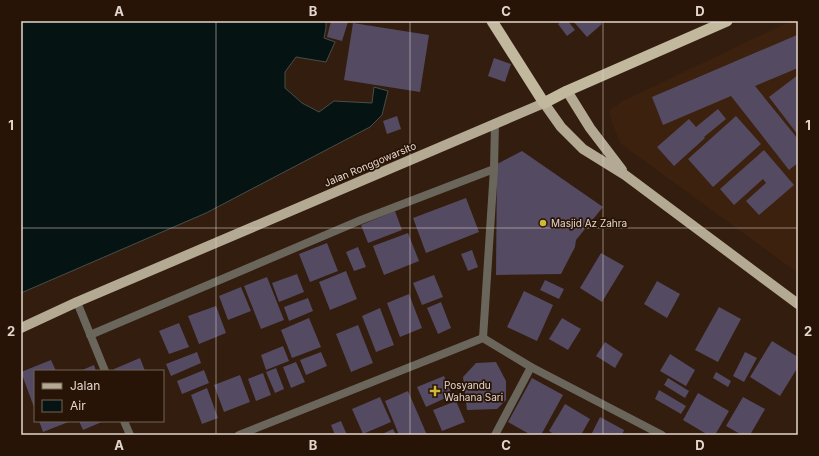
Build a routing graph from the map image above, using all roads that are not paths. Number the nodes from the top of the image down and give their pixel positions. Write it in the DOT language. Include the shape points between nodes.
graph roads {
  1 [pos="492,21"];
  2 [pos="727,21"];
  3 [pos="567,91"];
  4 [pos="544,103"];
  5 [pos="495,124"];
  6 [pos="494,169"];
  7 [pos="625,175"];
  8 [pos="77,302"];
  9 [pos="798,304"];
  10 [pos="21,328"];
  11 [pos="90,335"];
  12 [pos="483,338"];
  13 [pos="531,366"];
  14 [pos="104,370"];
  15 [pos="124,422"];
  16 [pos="130,435"];
  17 [pos="239,435"];
  18 [pos="495,435"];
  19 [pos="662,435"];
  1 -- 4 [label="highway"];
  2 -- 3 [label="highway, Jalan Ronggowarsito"];
  3 -- 4 [label="highway, Jalan Ronggowarsito"];
  3 -- 7 [label="main road" via="590,128"];
  4 -- 5 [label="main road, Jalan Ronggowarsito"];
  4 -- 7 [label="main road" via="561,127 583,149"];
  5 -- 6 [label="street"];
  5 -- 8 [label="main road, Jalan Ronggowarsito"];
  6 -- 11 [label="street" via="361,220"];
  6 -- 12 [label="street"];
  7 -- 9 [label="main road"];
  8 -- 10 [label="main road, Jalan Ronggowarsito"];
  8 -- 11 [label="street"];
  11 -- 14 [label="street"];
  12 -- 13 [label="street"];
  12 -- 17 [label="street"];
  13 -- 18 [label="street"];
  13 -- 19 [label="street"];
  15 -- 16 [label="street"];
}
